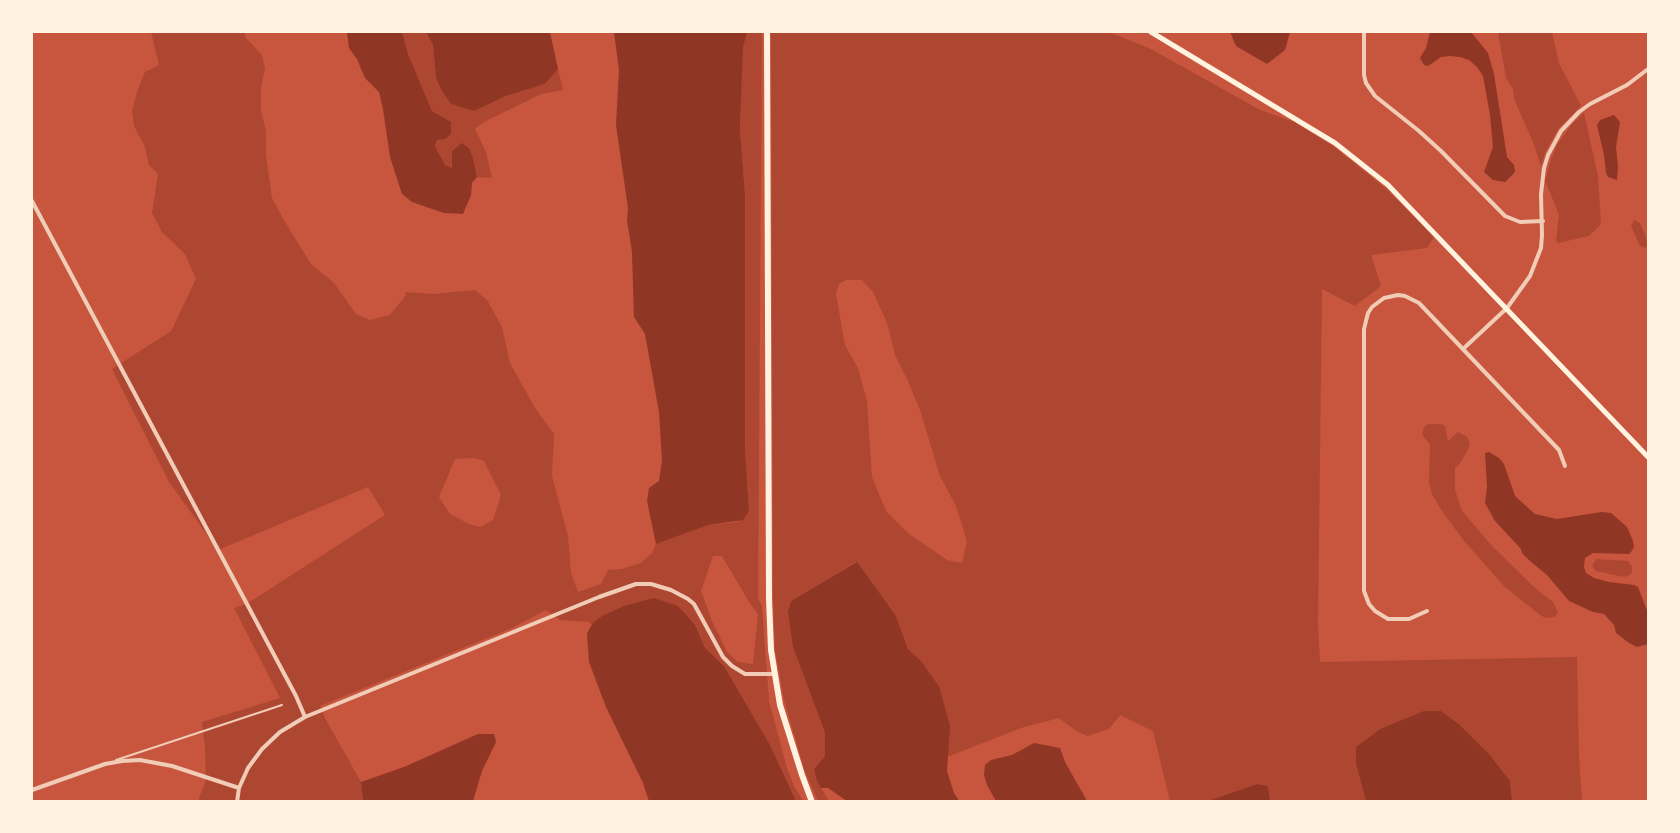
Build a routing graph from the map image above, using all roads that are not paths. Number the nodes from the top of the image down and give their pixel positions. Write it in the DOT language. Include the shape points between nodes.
graph roads {
  1 [pos="767,32"];
  2 [pos="1151,32"];
  3 [pos="1364,32"];
  4 [pos="1648,69"];
  5 [pos="32,201"];
  6 [pos="1543,221"];
  7 [pos="1507,308"];
  8 [pos="1463,349"];
  9 [pos="1648,457"];
  10 [pos="1565,466"];
  11 [pos="1427,611"];
  12 [pos="774,674"];
  13 [pos="282,705"];
  14 [pos="305,717"];
  15 [pos="105,764"];
  16 [pos="239,788"];
  17 [pos="32,790"];
  18 [pos="237,801"];
  19 [pos="812,801"];
  1 -- 12 [label="main road" via="769,599"];
  2 -- 7 [label="main road" via="1335,143 1367,167"];
  3 -- 6 [label="street" via="1364,75 1375,96 1426,137 1504,216 1520,222"];
  4 -- 6 [label="street" via="1590,104 1561,132 1543,174"];
  5 -- 14 [label="street"];
  6 -- 7 [label="street" via="1536,264"];
  7 -- 8 [label="street"];
  7 -- 9 [label="main road"];
  8 -- 10 [label="street" via="1558,450"];
  8 -- 11 [label="street" via="1419,303 1405,296 1391,296 1378,302 1365,322 1364,591 1369,604 1388,619 1409,620"];
  12 -- 14 [label="street" via="745,674 732,666 694,604 671,590 636,584"];
  12 -- 19 [label="main road" via="780,705"];
  13 -- 15 [label="lane"];
  14 -- 16 [label="street" via="262,749"];
  15 -- 16 [label="street" via="156,762"];
  15 -- 17 [label="street"];
  16 -- 18 [label="street"];
}
